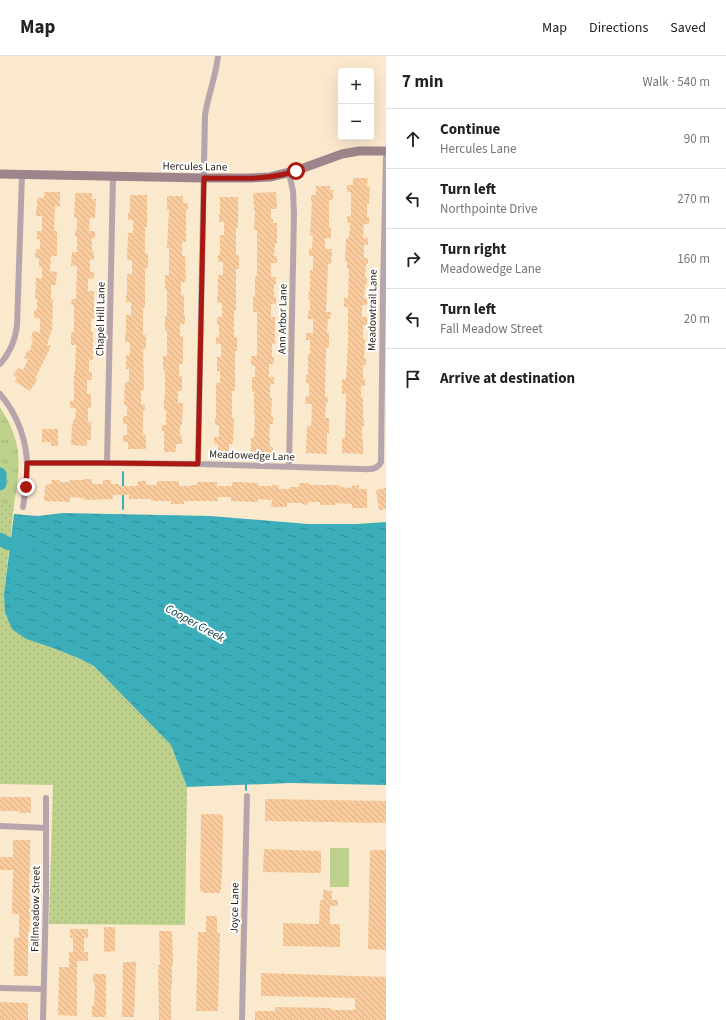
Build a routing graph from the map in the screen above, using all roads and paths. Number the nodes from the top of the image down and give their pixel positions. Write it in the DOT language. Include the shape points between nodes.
graph roads {
  1 [pos="218,56"];
  2 [pos="386,151"];
  3 [pos="386,156"];
  4 [pos="289,173"];
  5 [pos="0,174"];
  6 [pos="22,175"];
  7 [pos="113,176"];
  8 [pos="204,178"];
  9 [pos="0,364"];
  10 [pos="0,394"];
  11 [pos="27,463"];
  12 [pos="107,463"];
  13 [pos="198,464"];
  14 [pos="380,465"];
  15 [pos="289,466"];
  16 [pos="23,507"];
  17 [pos="247,796"];
  18 [pos="46,798"];
  19 [pos="0,826"];
  20 [pos="46,828"];
  21 [pos="0,988"];
  22 [pos="43,989"];
  23 [pos="42,1020"];
  24 [pos="242,1020"];
  1 -- 8 [label="street" via="205,115"];
  2 -- 4 [label="street, Hercules Lane" via="342,154"];
  3 -- 14 [label="street, Meadowtrail Lane"];
  4 -- 8 [label="street, Hercules Lane" via="270,177"];
  4 -- 15 [label="street, Ann Arbor Lane" via="294,214"];
  5 -- 6 [label="street, Hercules Lane"];
  6 -- 7 [label="street, Hercules Lane"];
  6 -- 9 [label="street" via="17,326 10,350"];
  7 -- 8 [label="street, Hercules Lane"];
  7 -- 12 [label="street, Chapel Hill Lane"];
  8 -- 13 [label="street"];
  10 -- 11 [label="street" via="20,428"];
  11 -- 12 [label="street, Meadowedge Lane"];
  11 -- 16 [label="street"];
  12 -- 13 [label="street, Meadowedge Lane"];
  13 -- 15 [label="street, Meadowedge Lane"];
  14 -- 15 [label="street, Meadowedge Lane" via="373,469"];
  17 -- 24 [label="street, Joyce Lane"];
  18 -- 20 [label="street, Fallmeadow Street"];
  19 -- 20 [label="street"];
  20 -- 22 [label="street, Fallmeadow Street"];
  21 -- 22 [label="street"];
  22 -- 23 [label="street, Fallmeadow Street"];
}
